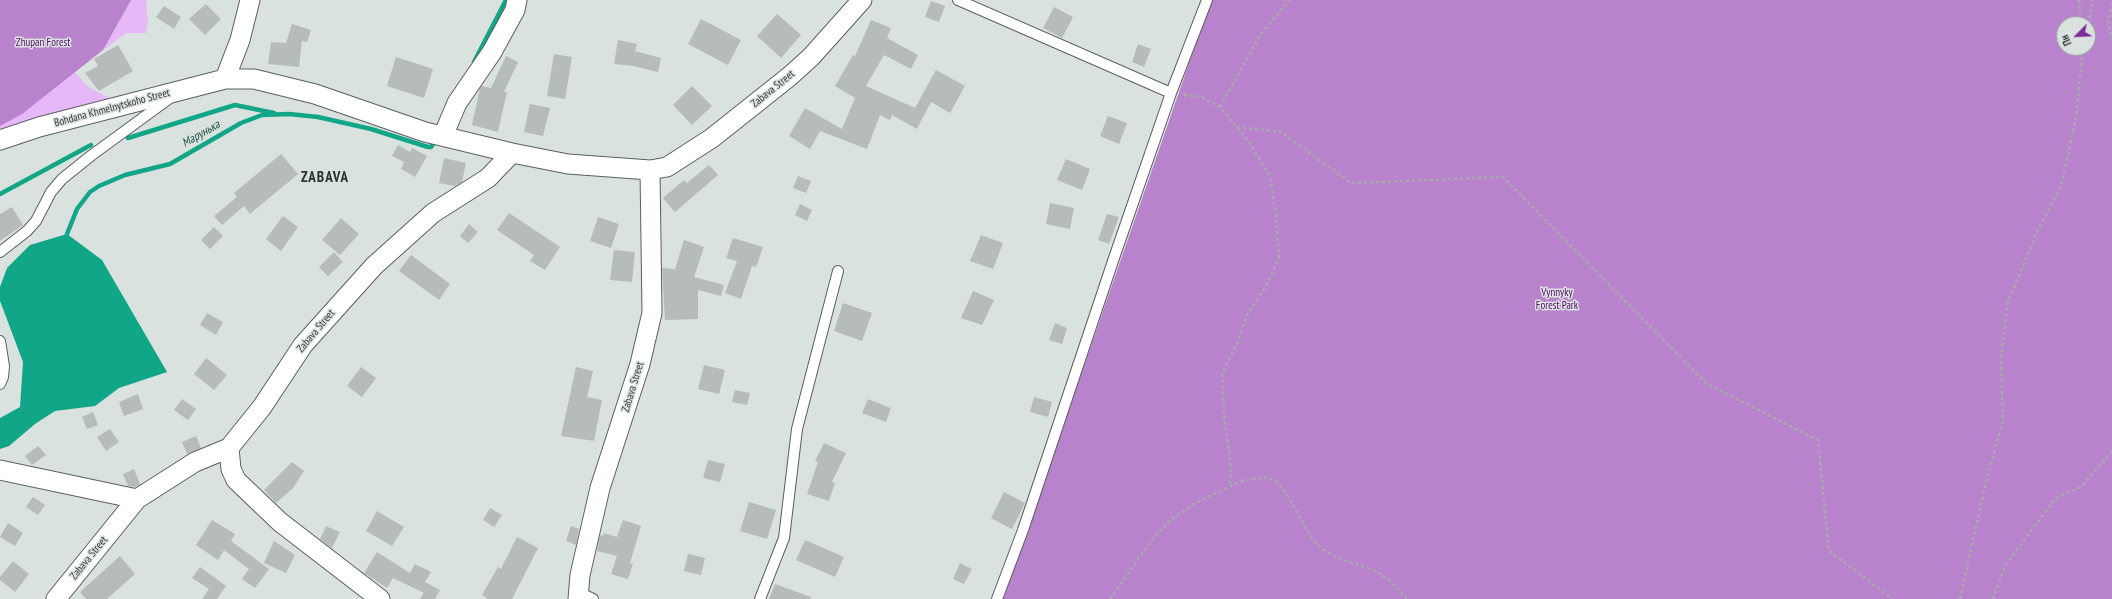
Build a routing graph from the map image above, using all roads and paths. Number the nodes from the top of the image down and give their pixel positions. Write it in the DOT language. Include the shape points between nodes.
graph roads {
  1 [pos="250,0"];
  2 [pos="517,0"];
  3 [pos="862,0"];
  4 [pos="958,0"];
  5 [pos="1207,0"];
  6 [pos="1288,0"];
  7 [pos="2080,0"];
  8 [pos="2093,0"];
  9 [pos="2112,3"];
  10 [pos="2081,16"];
  11 [pos="2090,16"];
  12 [pos="2112,40"];
  13 [pos="2082,56"];
  14 [pos="225,79"];
  15 [pos="182,90"];
  16 [pos="1171,93"];
  17 [pos="1220,108"];
  18 [pos="1237,127"];
  19 [pos="436,135"];
  20 [pos="0,140"];
  21 [pos="512,153"];
  22 [pos="650,170"];
  23 [pos="0,252"];
  24 [pos="838,270"];
  25 [pos="0,341"];
  26 [pos="0,384"];
  27 [pos="229,448"];
  28 [pos="2112,451"];
  29 [pos="0,470"];
  30 [pos="1229,486"];
  31 [pos="137,499"];
  32 [pos="583,597"];
  33 [pos="56,599"];
  34 [pos="380,599"];
  35 [pos="760,599"];
  36 [pos="997,599"];
  37 [pos="1110,599"];
  38 [pos="1407,599"];
  39 [pos="1893,599"];
  40 [pos="1960,599"];
  41 [pos="1993,599"];
  1 -- 14 [label="street" via="240,40"];
  2 -- 19 [label="street" via="515,10 492,52"];
  3 -- 22 [label="street, Zabava Street" via="811,57 790,76 712,138 667,167"];
  4 -- 16 [label="lane"];
  5 -- 16 [label="lane"];
  6 -- 17 [label="path" via="1261,34"];
  7 -- 10 [label="path"];
  8 -- 11 [label="path"];
  9 -- 12 [label="path" via="2108,24"];
  13 -- 40 [label="path" via="2076,117 2061,186 2037,232 2008,302 2002,358 2003,420 1984,490"];
  14 -- 15 [label="street, Bohdana Khmelnytskoho Street"];
  14 -- 19 [label="street, Zabava Street" via="254,79 315,94"];
  15 -- 20 [label="street, Bohdana Khmelnytskoho Street"];
  15 -- 23 [label="lane" via="92,154 62,179 51,192 36,221"];
  16 -- 17 [label="path" via="1200,97"];
  16 -- 36 [label="lane" via="1023,530"];
  17 -- 18 [label="path"];
  18 -- 30 [label="path" via="1270,176 1279,258 1266,286 1246,317 1237,344 1222,374 1231,474"];
  18 -- 39 [label="path" via="1281,132 1351,183 1503,177 1707,384 1818,440 1829,551"];
  19 -- 21 [label="street, Zabava Street"];
  21 -- 22 [label="street, Zabava Street" via="568,164"];
  21 -- 27 [label="street, Zabava Street" via="488,178 433,213 374,266 303,345 262,407"];
  22 -- 32 [label="street, Zabava Street" via="652,313 640,364 600,488 580,575"];
  24 -- 35 [label="lane" via="797,429 784,538"];
  25 -- 26 [label="lane" via="4,366"];
  27 -- 31 [label="street, Zabava Street" via="195,462"];
  27 -- 34 [label="street" via="231,469 236,480 280,522"];
  28 -- 41 [label="path" via="2081,487 2056,498 2006,564"];
  29 -- 31 [label="street"];
  30 -- 37 [label="path" via="1173,518 1154,537"];
  30 -- 38 [label="path" via="1253,478 1266,477 1277,482 1292,500 1312,539 1322,549 1338,558 1376,570 1390,580"];
  31 -- 33 [label="street, Zabava Street"];
}
